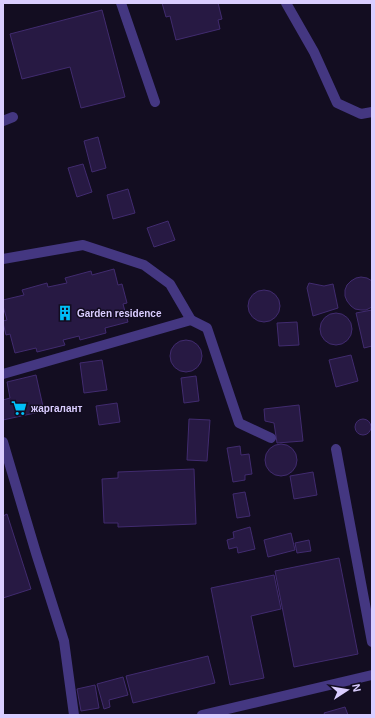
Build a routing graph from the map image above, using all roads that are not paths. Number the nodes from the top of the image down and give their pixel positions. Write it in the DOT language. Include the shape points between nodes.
graph roads {
  1 [pos="121,3"];
  2 [pos="286,3"];
  3 [pos="155,102"];
  4 [pos="372,112"];
  5 [pos="3,259"];
  6 [pos="191,320"];
  7 [pos="3,374"];
  8 [pos="271,438"];
  9 [pos="3,442"];
  10 [pos="336,449"];
  11 [pos="372,642"];
  12 [pos="372,676"];
  13 [pos="74,715"];
  14 [pos="202,715"];
  1 -- 3 [label="street"];
  2 -- 4 [label="street" via="314,52 337,103 361,114"];
  5 -- 6 [label="street" via="83,245 144,264 170,284"];
  6 -- 7 [label="street"];
  6 -- 8 [label="street" via="207,328 239,423"];
  9 -- 13 [label="street" via="64,640"];
  10 -- 11 [label="street"];
  12 -- 14 [label="street"];
}
